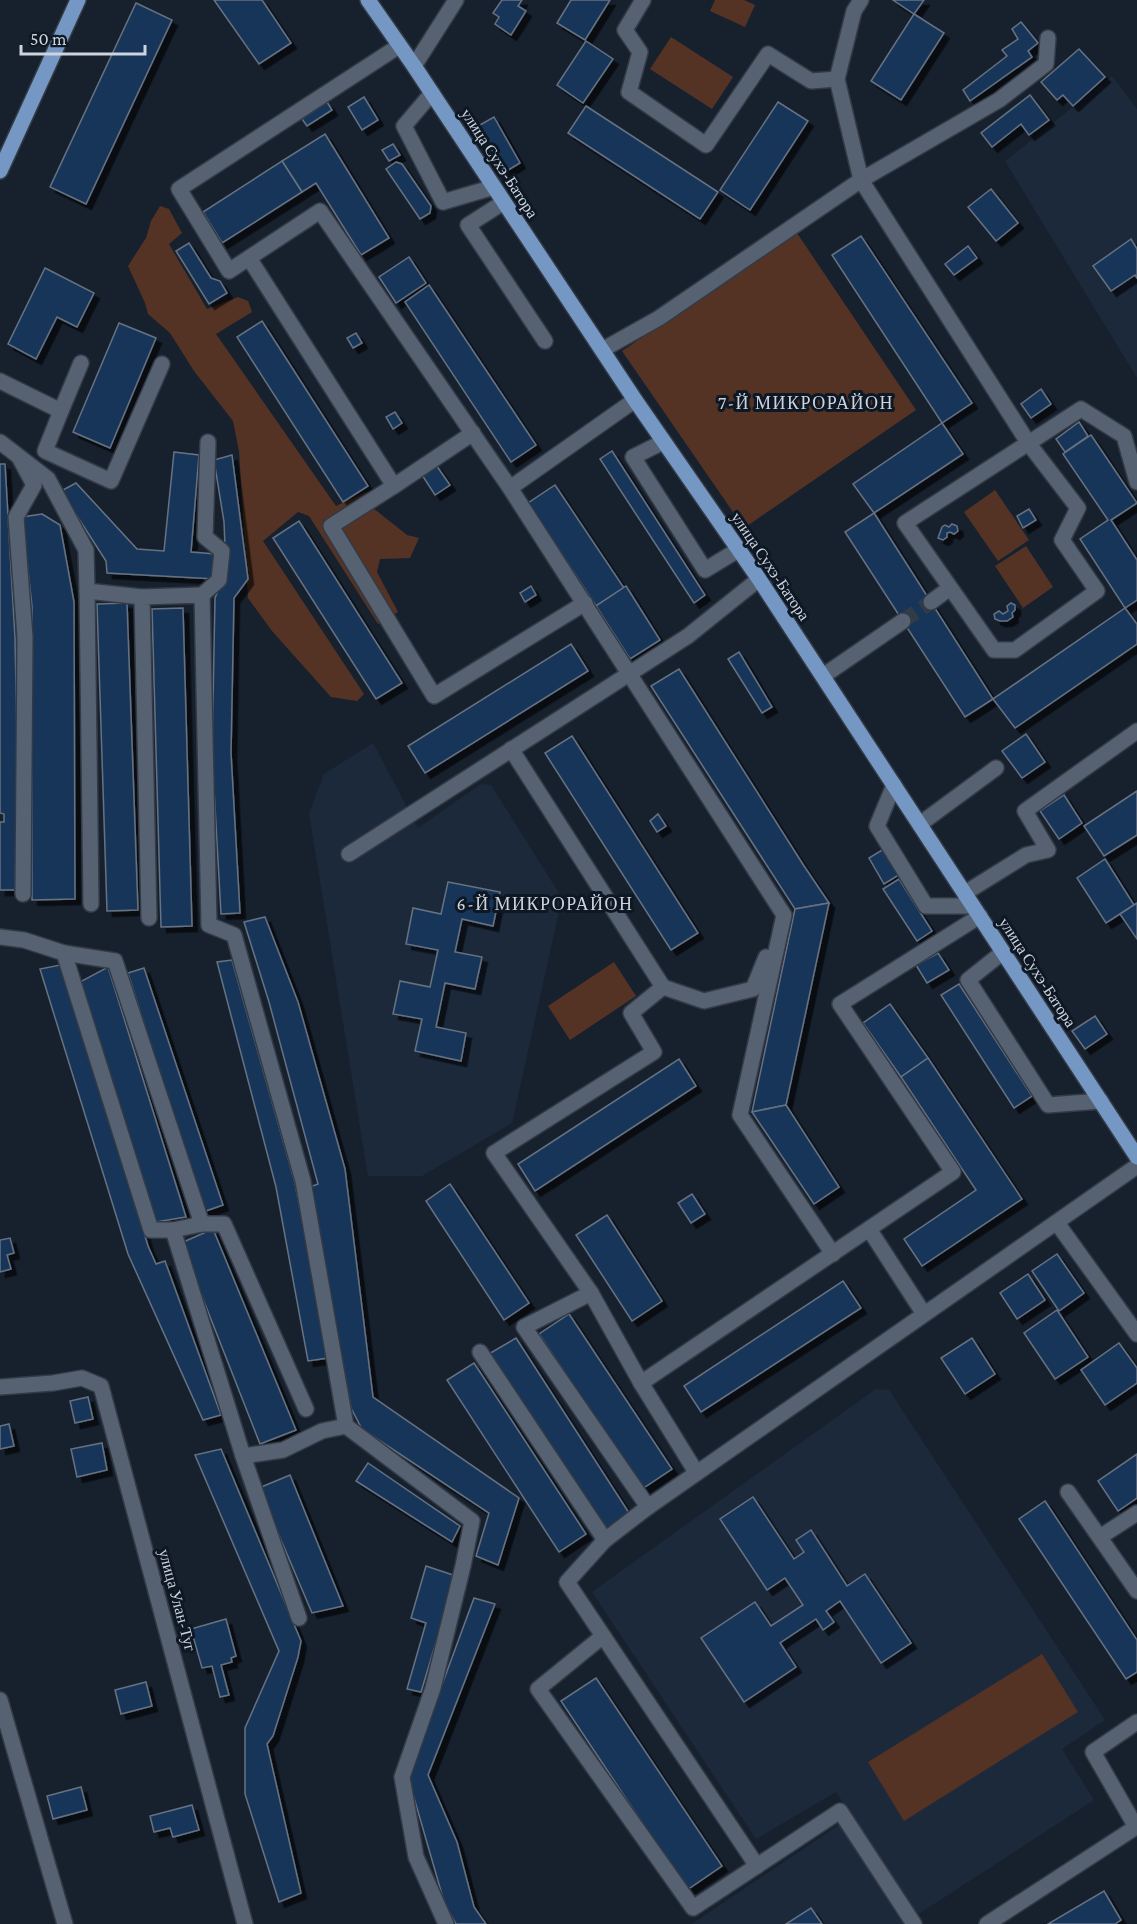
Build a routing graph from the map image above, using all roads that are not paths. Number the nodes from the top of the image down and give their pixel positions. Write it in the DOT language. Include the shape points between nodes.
graph roads {
  1 [pos="78,0"];
  2 [pos="368,0"];
  3 [pos="643,0"];
  4 [pos="861,0"];
  5 [pos="454,1"];
  6 [pos="1048,38"];
  7 [pos="399,46"];
  8 [pos="414,66"];
  9 [pos="837,79"];
  10 [pos="432,93"];
  11 [pos="0,171"];
  12 [pos="861,180"];
  13 [pos="494,187"];
  14 [pos="504,202"];
  15 [pos="249,258"];
  16 [pos="545,341"];
  17 [pos="602,350"];
  18 [pos="81,363"];
  19 [pos="162,364"];
  20 [pos="0,381"];
  21 [pos="634,400"];
  22 [pos="61,411"];
  23 [pos="472,433"];
  24 [pos="0,442"];
  25 [pos="208,442"];
  26 [pos="663,442"];
  27 [pos="1029,444"];
  28 [pos="19,457"];
  29 [pos="1137,482"];
  30 [pos="394,486"];
  31 [pos="510,488"];
  32 [pos="738,550"];
  33 [pos="759,579"];
  34 [pos="950,588"];
  35 [pos="87,591"];
  36 [pos="202,595"];
  37 [pos="142,597"];
  38 [pos="931,602"];
  39 [pos="585,603"];
  40 [pos="903,621"];
  41 [pos="628,675"];
  42 [pos="823,676"];
  43 [pos="1137,731"];
  44 [pos="511,749"];
  45 [pos="996,768"];
  46 [pos="894,785"];
  47 [pos="920,824"];
  48 [pos="349,854"];
  49 [pos="964,893"];
  50 [pos="23,894"];
  51 [pos="91,904"];
  52 [pos="976,911"];
  53 [pos="784,915"];
  54 [pos="149,918"];
  55 [pos="0,937"];
  56 [pos="1003,951"];
  57 [pos="64,953"];
  58 [pos="663,987"];
  59 [pos="1101,1101"];
  60 [pos="1137,1157"];
  61 [pos="1137,1166"];
  62 [pos="1057,1223"];
  63 [pos="202,1224"];
  64 [pos="869,1229"];
  65 [pos="173,1230"];
  66 [pos="833,1254"];
  67 [pos="591,1293"];
  68 [pos="924,1314"];
  69 [pos="1137,1334"];
  70 [pos="480,1352"];
  71 [pos="642,1383"];
  72 [pos="0,1387"];
  73 [pos="306,1409"];
  74 [pos="346,1426"];
  75 [pos="243,1456"];
  76 [pos="696,1472"];
  77 [pos="1068,1492"];
  78 [pos="648,1507"];
  79 [pos="1137,1513"];
  80 [pos="1100,1537"];
  81 [pos="605,1540"];
  82 [pos="1137,1591"];
  83 [pos="299,1618"];
  84 [pos="603,1636"];
  85 [pos="0,1700"];
  86 [pos="1137,1722"];
  87 [pos="757,1866"];
  88 [pos="65,1924"];
  89 [pos="245,1924"];
  90 [pos="446,1924"];
  91 [pos="914,1924"];
  92 [pos="987,1924"];
  1 -- 11 [label="main road"];
  2 -- 7 [label="main road, улица Сухэ-Батора"];
  3 -- 9 [label="street" via="625,30 640,52 629,92 706,145 768,54 811,81"];
  4 -- 9 [label="street" via="854,11"];
  5 -- 8 [label="street"];
  6 -- 12 [label="street" via="1046,64 999,100"];
  7 -- 8 [label="main road, улица Сухэ-Батора"];
  7 -- 15 [label="street" via="179,189 229,271"];
  8 -- 10 [label="main road, улица Сухэ-Батора"];
  9 -- 12 [label="street"];
  10 -- 13 [label="main road, улица Сухэ-Батора"];
  10 -- 13 [label="street" via="404,126 443,202"];
  12 -- 17 [label="street" via="659,318"];
  12 -- 27 [label="street"];
  13 -- 14 [label="main road, улица Сухэ-Батора"];
  14 -- 16 [label="street" via="468,225"];
  14 -- 17 [label="main road, улица Сухэ-Батора"];
  15 -- 23 [label="street" via="320,211"];
  15 -- 30 [label="street"];
  17 -- 21 [label="main road, улица Сухэ-Батора"];
  18 -- 22 [label="street"];
  19 -- 22 [label="street" via="111,481 45,451"];
  20 -- 22 [label="street"];
  21 -- 26 [label="main road, улица Сухэ-Батора"];
  21 -- 31 [label="street"];
  23 -- 30 [label="street"];
  23 -- 31 [label="street"];
  24 -- 28 [label="street"];
  25 -- 36 [label="street" via="205,537 222,551 219,580"];
  26 -- 32 [label="main road, улица Сухэ-Батора"];
  26 -- 32 [label="street" via="633,457 705,570"];
  27 -- 29 [label="street" via="1081,409 1124,436"];
  27 -- 34 [label="street" via="905,524"];
  27 -- 34 [label="street" via="1078,508 1062,540 1097,591 1016,650 994,651"];
  28 -- 35 [label="street" via="48,479 86,550"];
  28 -- 50 [label="street" via="34,485 16,518 25,637"];
  30 -- 39 [label="street" via="331,526 434,696"];
  31 -- 39 [label="street"];
  32 -- 33 [label="main road, улица Сухэ-Батора"];
  33 -- 41 [label="street" via="688,636"];
  33 -- 42 [label="main road, улица Сухэ-Батора"];
  34 -- 38 [label="street"];
  35 -- 37 [label="street"];
  35 -- 51 [label="street"];
  36 -- 37 [label="street"];
  36 -- 74 [label="street" via="209,925 234,935 303,1181"];
  37 -- 54 [label="street"];
  39 -- 41 [label="street"];
  40 -- 42 [label="street"];
  41 -- 44 [label="street"];
  41 -- 53 [label="street"];
  42 -- 46 [label="main road, улица Сухэ-Батора"];
  43 -- 49 [label="street" via="1025,811 1048,850 1026,855"];
  44 -- 48 [label="street"];
  44 -- 58 [label="street"];
  45 -- 47 [label="street"];
  46 -- 47 [label="main road, улица Сухэ-Батора"];
  46 -- 52 [label="street" via="877,826 926,906"];
  47 -- 49 [label="main road, улица Сухэ-Батора"];
  49 -- 52 [label="main road, улица Сухэ-Батора"];
  52 -- 56 [label="main road, улица Сухэ-Батора"];
  52 -- 64 [label="street" via="840,1004 953,1172"];
  53 -- 58 [label="street" via="753,989 704,1001"];
  53 -- 66 [label="street" via="740,1114"];
  55 -- 57 [label="street"];
  56 -- 59 [label="main road, улица Сухэ-Батора"];
  56 -- 59 [label="street" via="968,980 1048,1105"];
  57 -- 63 [label="street" via="115,961"];
  57 -- 65 [label="street" via="151,1230"];
  58 -- 67 [label="street" via="631,1013 654,1052 494,1153"];
  59 -- 60 [label="main road, улица Сухэ-Батора"];
  61 -- 62 [label="street"];
  62 -- 68 [label="street"];
  62 -- 69 [label="street"];
  63 -- 65 [label="street"];
  63 -- 73 [label="street" via="224,1224"];
  64 -- 66 [label="street"];
  64 -- 68 [label="street"];
  65 -- 75 [label="street"];
  66 -- 71 [label="street"];
  67 -- 71 [label="street"];
  67 -- 78 [label="street" via="524,1327"];
  68 -- 76 [label="street"];
  70 -- 81 [label="street"];
  71 -- 76 [label="street"];
  72 -- 89 [label="street, улица Улан-Туг" via="82,1378 101,1386"];
  74 -- 75 [label="street" via="322,1431 283,1450"];
  74 -- 90 [label="street" via="472,1521 432,1688 402,1777 416,1857"];
  75 -- 83 [label="street"];
  76 -- 78 [label="street"];
  77 -- 80 [label="street"];
  78 -- 81 [label="street"];
  79 -- 80 [label="street"];
  80 -- 82 [label="street"];
  81 -- 84 [label="street" via="567,1582"];
  84 -- 87 [label="street"];
  84 -- 87 [label="street" via="538,1689 693,1908"];
  85 -- 88 [label="street"];
  86 -- 92 [label="street" via="1093,1752 1136,1827"];
  87 -- 91 [label="street" via="840,1811"];
}
